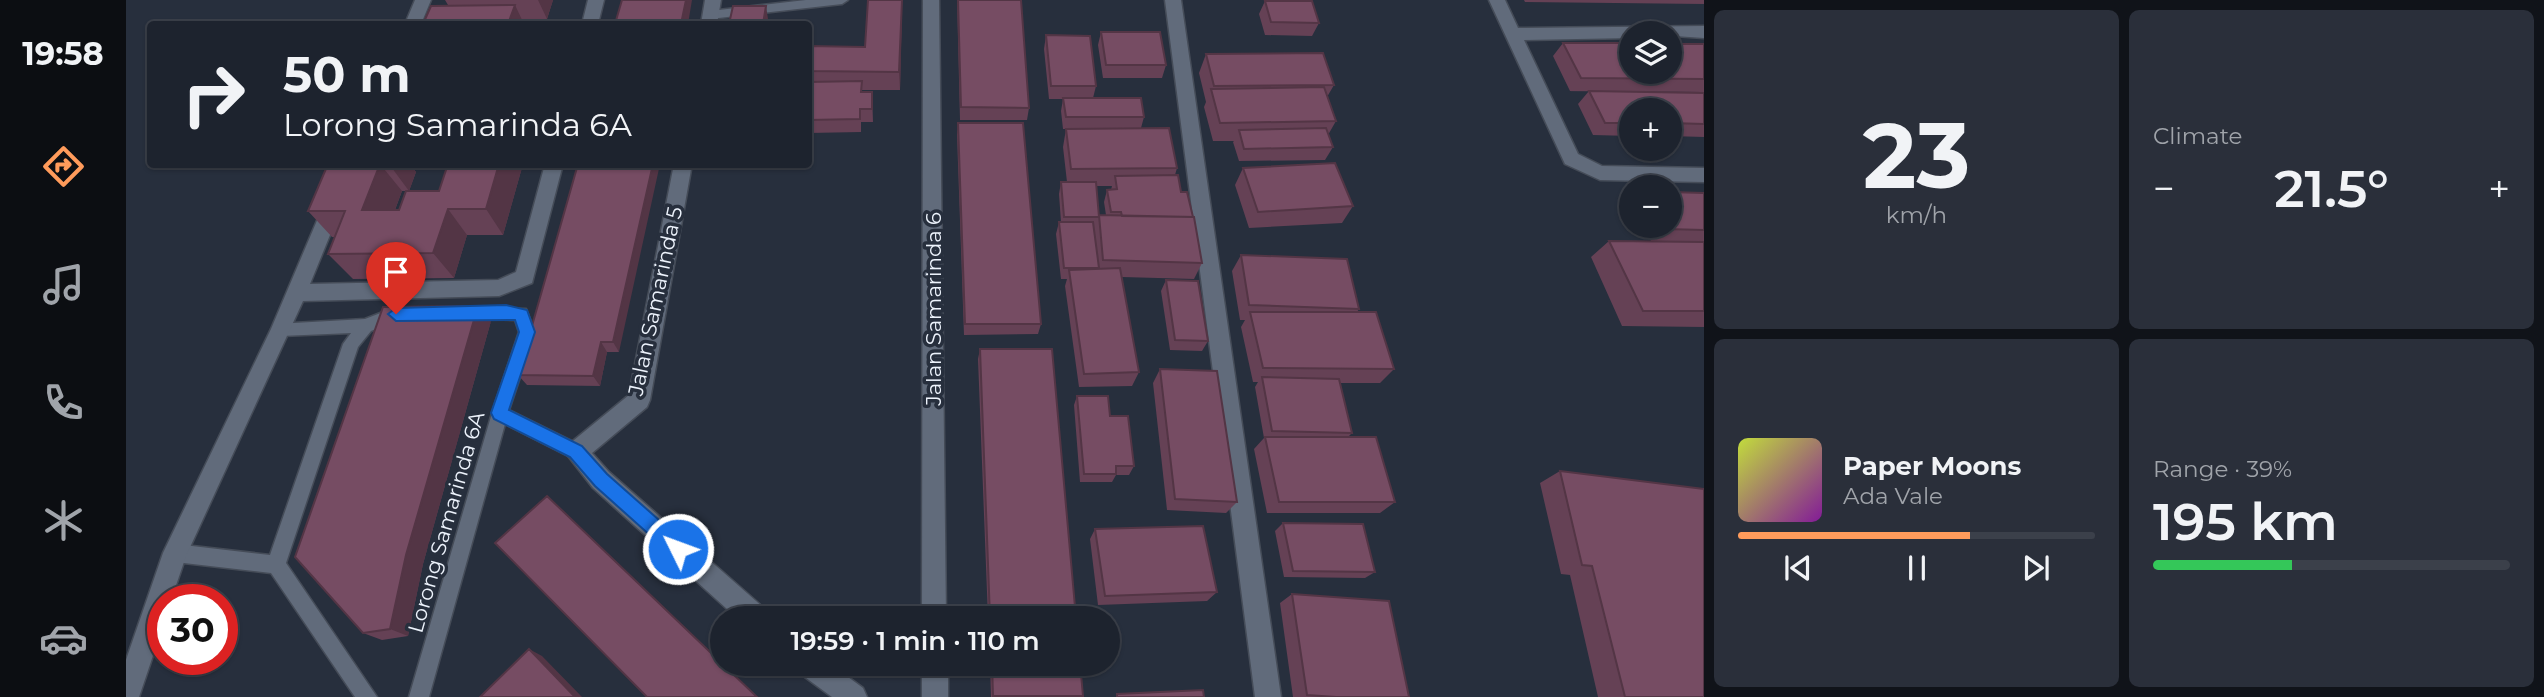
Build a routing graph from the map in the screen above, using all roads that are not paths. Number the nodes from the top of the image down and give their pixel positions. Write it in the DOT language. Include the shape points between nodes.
graph roads {
  1 [pos="423,0"];
  2 [pos="596,0"];
  3 [pos="842,0"];
  4 [pos="931,0"];
  5 [pos="1173,0"];
  6 [pos="1497,0"];
  7 [pos="711,13"];
  8 [pos="414,21"];
  9 [pos="591,21"];
  10 [pos="1704,32"];
  11 [pos="1515,34"];
  12 [pos="348,168"];
  13 [pos="553,168"];
  14 [pos="682,168"];
  15 [pos="1704,175"];
  16 [pos="296,293"];
  17 [pos="450,313"];
  18 [pos="409,314"];
  19 [pos="366,326"];
  20 [pos="281,329"];
  21 [pos="500,413"];
  22 [pos="576,452"];
  23 [pos="175,553"];
  24 [pos="276,565"];
  25 [pos="743,606"];
  26 [pos="934,606"];
  27 [pos="825,676"];
  28 [pos="935,676"];
  29 [pos="126,697"];
  30 [pos="366,697"];
  31 [pos="419,697"];
  32 [pos="854,697"];
  33 [pos="934,697"];
  34 [pos="1268,697"];
  1 -- 8 [label="street"];
  2 -- 9 [label="street"];
  3 -- 7 [label="lane"];
  4 -- 26 [label="street, Jalan Samarinda 6"];
  5 -- 34 [label="street"];
  6 -- 11 [label="street"];
  10 -- 11 [label="street"];
  11 -- 15 [label="street" via="1571,159 1600,173"];
  12 -- 16 [label="street"];
  13 -- 16 [label="street" via="525,277 499,288"];
  14 -- 22 [label="street, Jalan Samarinda 5" via="639,400"];
  16 -- 20 [label="street"];
  17 -- 21 [label="lane, Lorong Samarinda 6A" via="521,314 527,332"];
  18 -- 19 [label="lane"];
  19 -- 20 [label="lane"];
  19 -- 24 [label="lane" via="351,344"];
  20 -- 23 [label="street"];
  21 -- 22 [label="lane"];
  21 -- 31 [label="lane, Lorong Samarinda 6A"];
  22 -- 25 [label="street" via="601,480"];
  23 -- 24 [label="lane"];
  23 -- 29 [label="street"];
  24 -- 30 [label="lane"];
  27 -- 32 [label="street"];
  28 -- 33 [label="street"];
}
